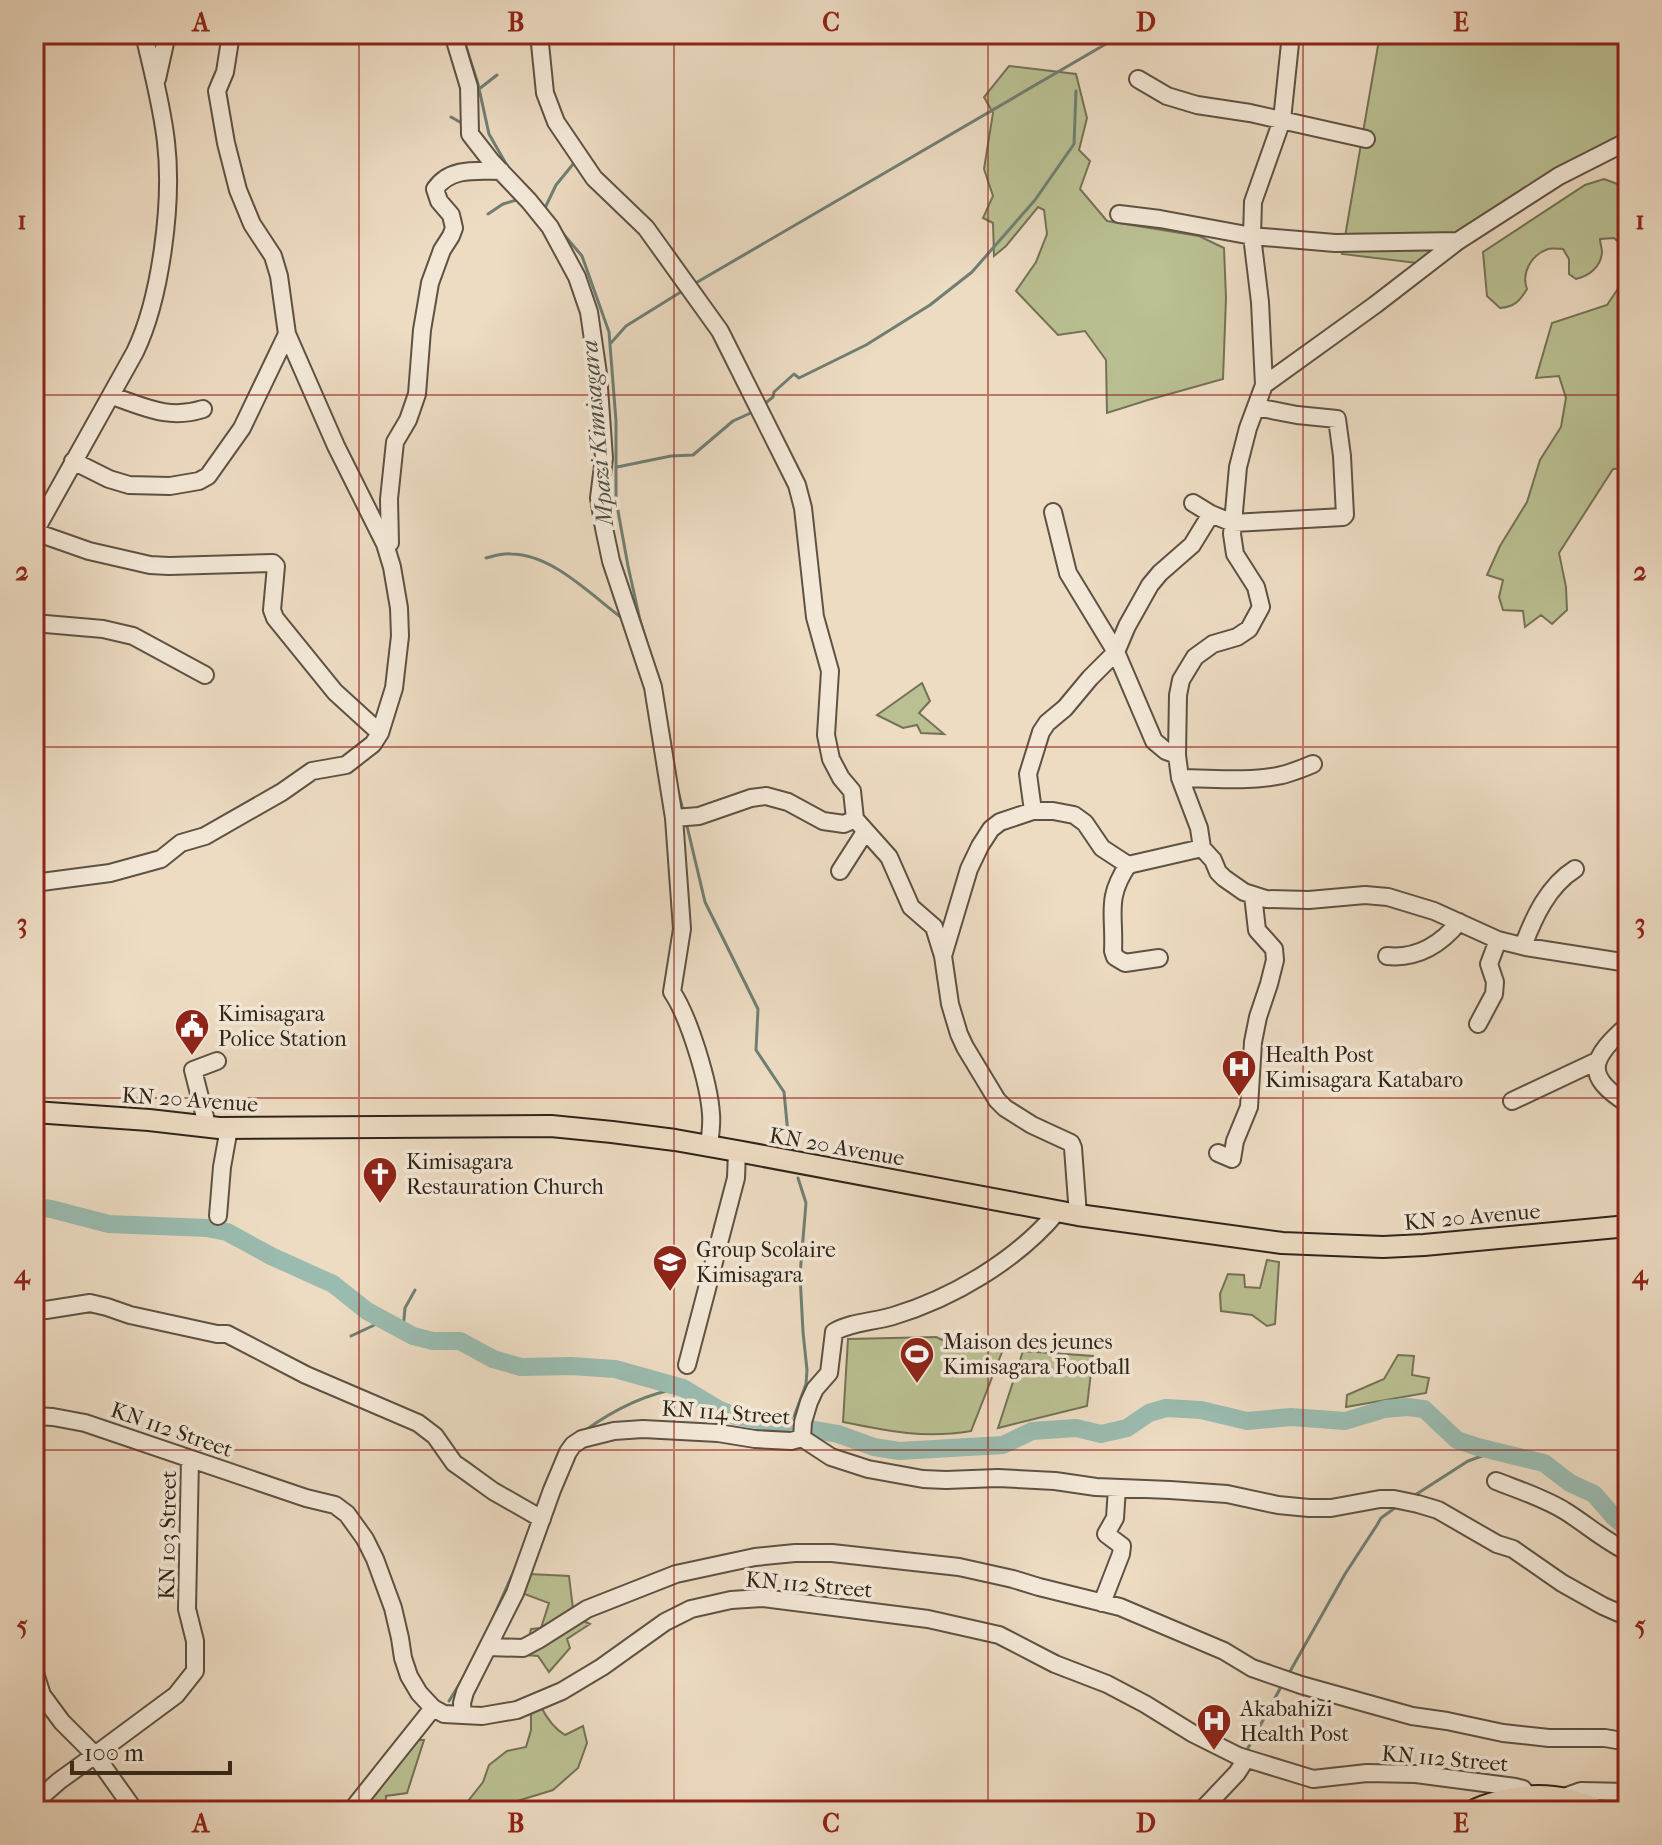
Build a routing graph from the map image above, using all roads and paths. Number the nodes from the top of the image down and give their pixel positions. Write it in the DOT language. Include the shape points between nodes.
graph roads {
  1 [pos="144,34"];
  2 [pos="167,34"];
  3 [pos="231,34"];
  4 [pos="453,34"];
  5 [pos="539,34"];
  6 [pos="1291,34"];
  7 [pos="1138,79"];
  8 [pos="155,85"];
  9 [pos="1282,120"];
  10 [pos="1366,139"];
  11 [pos="1628,141"];
  12 [pos="501,171"];
  13 [pos="1119,214"];
  14 [pos="1252,236"];
  15 [pos="1458,241"];
  16 [pos="287,334"];
  17 [pos="1264,385"];
  18 [pos="112,396"];
  19 [pos="1256,407"];
  20 [pos="203,409"];
  21 [pos="73,461"];
  22 [pos="1193,503"];
  23 [pos="1053,512"];
  24 [pos="1211,514"];
  25 [pos="1233,523"];
  26 [pos="34,532"];
  27 [pos="385,544"];
  28 [pos="34,623"];
  29 [pos="1116,652"];
  30 [pos="205,675"];
  31 [pos="380,733"];
  32 [pos="1177,755"];
  33 [pos="1313,764"];
  34 [pos="1180,778"];
  35 [pos="1033,811"];
  36 [pos="674,818"];
  37 [pos="860,826"];
  38 [pos="1202,848"];
  39 [pos="1128,865"];
  40 [pos="1575,869"];
  41 [pos="840,871"];
  42 [pos="34,883"];
  43 [pos="1253,895"];
  44 [pos="1459,922"];
  45 [pos="1498,940"];
  46 [pos="1523,946"];
  47 [pos="943,956"];
  48 [pos="1387,956"];
  49 [pos="1159,958"];
  50 [pos="1628,963"];
  51 [pos="1478,1024"];
  52 [pos="1628,1025"];
  53 [pos="217,1061"];
  54 [pos="1597,1061"];
  55 [pos="1512,1101"];
  56 [pos="1628,1104"];
  57 [pos="34,1112"];
  58 [pos="207,1125"];
  59 [pos="229,1128"];
  60 [pos="709,1146"];
  61 [pos="737,1151"];
  62 [pos="1218,1153"];
  63 [pos="1057,1212"];
  64 [pos="1078,1215"];
  65 [pos="218,1216"];
  66 [pos="1628,1226"];
  67 [pos="34,1308"];
  68 [pos="687,1365"];
  69 [pos="34,1416"];
  70 [pos="803,1430"];
  71 [pos="190,1459"];
  72 [pos="1496,1481"];
  73 [pos="1117,1488"];
  74 [pos="542,1519"];
  75 [pos="1628,1552"];
  76 [pos="1102,1603"];
  77 [pos="1628,1617"];
  78 [pos="488,1647"];
  79 [pos="34,1670"];
  80 [pos="433,1708"];
  81 [pos="463,1715"];
  82 [pos="1628,1742"];
  83 [pos="95,1755"];
  84 [pos="1246,1759"];
  85 [pos="1628,1792"];
  86 [pos="1527,1795"];
  87 [pos="1564,1797"];
  88 [pos="34,1803"];
  89 [pos="135,1811"];
  90 [pos="351,1811"];
  91 [pos="1201,1811"];
  92 [pos="1473,1811"];
  93 [pos="1599,1811"];
  1 -- 8 [label="street"];
  2 -- 8 [label="street"];
  3 -- 16 [label="street" via="217,91 219,106 238,190 276,266"];
  4 -- 12 [label="street" via="469,87 470,134"];
  5 -- 37 [label="street" via="545,93 556,122 594,178 646,228 720,331 797,485 815,617 830,671 826,735 831,759 852,791"];
  6 -- 9 [label="street"];
  7 -- 9 [label="street" via="1197,105"];
  8 -- 18 [label="street" via="166,143 162,248 147,324"];
  9 -- 10 [label="street"];
  9 -- 14 [label="street" via="1253,202"];
  11 -- 15 [label="street" via="1559,176"];
  12 -- 27 [label="street" via="455,173 435,189 454,228 430,283 417,394 395,442 390,543"];
  12 -- 36 [label="street" via="550,227 589,312 604,458 599,498 604,528 653,687"];
  13 -- 14 [label="street"];
  14 -- 15 [label="street" via="1335,243"];
  14 -- 17 [label="street"];
  15 -- 17 [label="street"];
  16 -- 21 [label="street" via="242,428 208,476 170,486 129,485"];
  16 -- 27 [label="street"];
  17 -- 19 [label="street"];
  18 -- 20 [label="street" via="170,414"];
  18 -- 21 [label="street"];
  19 -- 25 [label="street" via="1238,467"];
  19 -- 25 [label="street" via="1337,419 1346,512 1343,517"];
  21 -- 26 [label="street"];
  22 -- 24 [label="street"];
  23 -- 29 [label="street" via="1072,583"];
  24 -- 25 [label="street"];
  24 -- 29 [label="street" via="1192,545 1150,585"];
  25 -- 32 [label="street" via="1235,554 1256,587 1261,607 1249,629 1208,647 1181,680"];
  26 -- 31 [label="street" via="150,565 273,563 275,618 335,692"];
  27 -- 31 [label="street" via="400,636 394,688"];
  28 -- 30 [label="street" via="133,636"];
  29 -- 32 [label="street" via="1154,741"];
  29 -- 35 [label="street" via="1041,732 1028,774"];
  31 -- 42 [label="street" via="346,765 312,771 161,859 110,873"];
  32 -- 34 [label="street"];
  33 -- 34 [label="street" via="1277,776 1240,780"];
  34 -- 38 [label="street"];
  35 -- 39 [label="street" via="1074,815 1102,848"];
  35 -- 47 [label="street" via="1000,822 980,846"];
  36 -- 37 [label="street" via="766,796 823,821"];
  36 -- 60 [label="street" via="682,929 672,992 689,1026 709,1094"];
  37 -- 41 [label="street"];
  37 -- 47 [label="street" via="889,857 911,907 934,927"];
  38 -- 39 [label="street"];
  38 -- 43 [label="street" via="1224,878"];
  39 -- 49 [label="street" via="1112,901 1113,951 1125,963"];
  40 -- 46 [label="street" via="1542,905"];
  43 -- 44 [label="street" via="1279,900 1388,897"];
  43 -- 62 [label="street" via="1257,930 1274,949 1275,960 1253,1042 1249,1107 1232,1159"];
  44 -- 45 [label="street"];
  44 -- 48 [label="street" via="1424,951"];
  45 -- 46 [label="street"];
  45 -- 51 [label="street" via="1489,964 1494,994"];
  46 -- 50 [label="street"];
  47 -- 64 [label="street" via="959,1034 997,1100 1032,1125 1071,1143"];
  52 -- 54 [label="street"];
  53 -- 58 [label="street" via="187,1072"];
  54 -- 55 [label="street"];
  54 -- 56 [label="street" via="1607,1090"];
  57 -- 58 [label="main road, KN 20 Avenue"];
  58 -- 59 [label="main road, KN 20 Avenue"];
  59 -- 60 [label="main road, KN 20 Avenue" via="551,1126"];
  59 -- 65 [label="street"];
  60 -- 61 [label="main road, KN 20 Avenue"];
  61 -- 63 [label="main road, KN 20 Avenue"];
  61 -- 68 [label="street" via="736,1178"];
  63 -- 64 [label="main road, KN 20 Avenue"];
  63 -- 70 [label="street, KN 114 Street" via="1032,1238 976,1279 916,1308 834,1332 829,1373 809,1402"];
  64 -- 66 [label="main road, KN 20 Avenue" via="1282,1243 1383,1247"];
  67 -- 74 [label="street" via="90,1303 227,1334 418,1423 454,1463"];
  69 -- 71 [label="street, KN 112 Street" via="85,1423"];
  70 -- 73 [label="street" via="831,1457 868,1469 923,1479 1027,1479"];
  70 -- 74 [label="street, KN 114 Street" via="791,1441 643,1429 582,1439 568,1452"];
  71 -- 80 [label="street, KN 112 Street" via="335,1505 347,1514 365,1539 387,1589 409,1676"];
  71 -- 83 [label="street, KN 103 Street" via="187,1609 195,1671 168,1702"];
  72 -- 75 [label="street" via="1563,1510"];
  73 -- 76 [label="street" via="1115,1518 1106,1534 1122,1546 1121,1554"];
  73 -- 77 [label="street" via="1227,1494 1309,1508 1380,1499 1418,1504 1513,1549 1562,1583"];
  74 -- 78 [label="street, KN 114 Street"];
  76 -- 78 [label="street" via="959,1567 795,1553 732,1560 676,1574 587,1609 523,1648"];
  76 -- 82 [label="street" via="1171,1627 1252,1668 1377,1707 1503,1733"];
  78 -- 81 [label="street, KN 114 Street" via="465,1692"];
  79 -- 83 [label="street" via="42,1695"];
  80 -- 81 [label="street, KN 112 Street"];
  80 -- 90 [label="street"];
  81 -- 84 [label="street, KN 112 Street" via="517,1710 562,1691 691,1609 762,1598 928,1619 999,1635 1107,1684"];
  83 -- 88 [label="street, KN 103 Street"];
  83 -- 89 [label="street"];
  84 -- 86 [label="street, KN 112 Street" via="1313,1779 1416,1774 1515,1787"];
  84 -- 91 [label="street"];
  85 -- 87 [label="street" via="1581,1791"];
  86 -- 87 [label="main road"];
  86 -- 92 [label="main road"];
  87 -- 93 [label="main road"];
}
